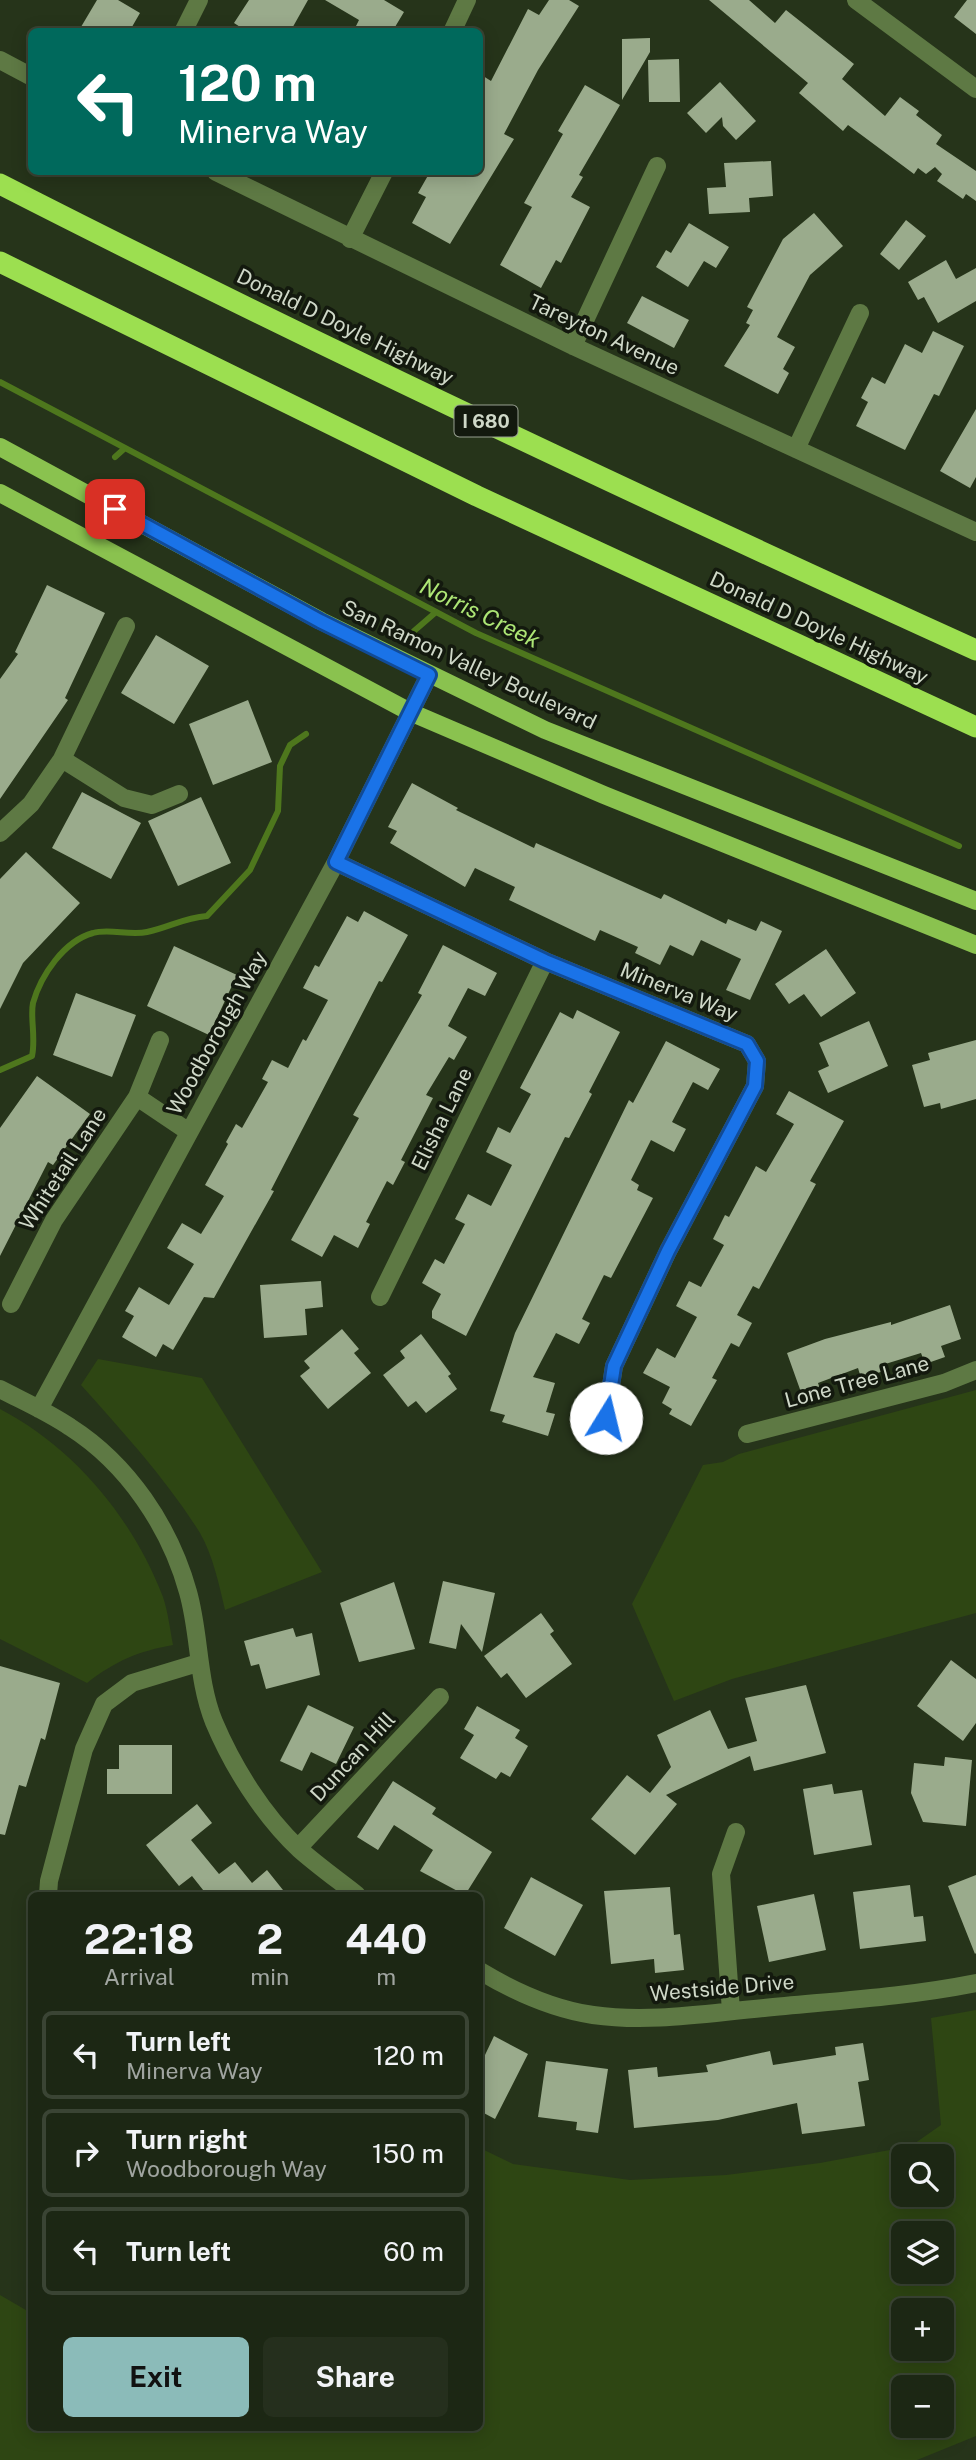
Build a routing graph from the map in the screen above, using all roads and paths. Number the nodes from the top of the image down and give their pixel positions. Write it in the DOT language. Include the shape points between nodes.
graph roads {
  1 [pos="199,0"];
  2 [pos="467,0"];
  3 [pos="856,0"];
  4 [pos="185,28"];
  5 [pos="454,28"];
  6 [pos="0,60"];
  7 [pos="28,75"];
  8 [pos="976,89"];
  9 [pos="657,166"];
  10 [pos="222,175"];
  11 [pos="383,175"];
  12 [pos="0,184"];
  13 [pos="351,239"];
  14 [pos="0,262"];
  15 [pos="859,313"];
  16 [pos="573,346"];
  17 [pos="0,447"];
  18 [pos="796,449"];
  19 [pos="0,493"];
  20 [pos="976,533"];
  21 [pos="126,626"];
  22 [pos="976,650"];
  23 [pos="429,675"];
  24 [pos="410,712"];
  25 [pos="976,727"];
  26 [pos="62,759"];
  27 [pos="179,794"];
  28 [pos="0,833"];
  29 [pos="336,862"];
  30 [pos="976,901"];
  31 [pos="976,945"];
  32 [pos="545,961"];
  33 [pos="160,1040"];
  34 [pos="137,1097"];
  35 [pos="189,1132"];
  36 [pos="380,1297"];
  37 [pos="11,1304"];
  38 [pos="976,1370"];
  39 [pos="0,1389"];
  40 [pos="40,1409"];
  41 [pos="606,1418"];
  42 [pos="747,1433"];
  43 [pos="198,1663"];
  44 [pos="440,1697"];
  45 [pos="736,1832"];
  46 [pos="298,1848"];
  47 [pos="48,1892"];
  48 [pos="353,1892"];
  49 [pos="483,1972"];
  50 [pos="976,1983"];
  51 [pos="731,2011"];
  1 -- 4 [label="street"];
  2 -- 5 [label="street"];
  3 -- 8 [label="street"];
  6 -- 7 [label="street"];
  9 -- 16 [label="street"];
  10 -- 13 [label="street, Tareyton Avenue"];
  11 -- 13 [label="street"];
  12 -- 22 [label="highway, Donald D Doyle Highway / I 680" via="705,527"];
  13 -- 16 [label="street, Tareyton Avenue"];
  14 -- 25 [label="highway, Donald D Doyle Highway" via="477,496"];
  15 -- 18 [label="street"];
  16 -- 18 [label="street, Tareyton Avenue"];
  17 -- 23 [label="main road, San Ramon Valley Boulevard"];
  18 -- 20 [label="street, Tareyton Avenue"];
  19 -- 24 [label="main road"];
  21 -- 26 [label="street"];
  23 -- 24 [label="street, Woodborough Way"];
  23 -- 30 [label="main road, San Ramon Valley Boulevard" via="545,730"];
  24 -- 29 [label="street, Woodborough Way"];
  24 -- 31 [label="main road"];
  26 -- 27 [label="street" via="124,799 152,805"];
  26 -- 28 [label="street" via="31,804"];
  29 -- 32 [label="street, Minerva Way"];
  29 -- 35 [label="street, Woodborough Way"];
  32 -- 36 [label="street, Elisha Lane"];
  32 -- 41 [label="street, Minerva Way" via="747,1044 757,1061 755,1086 614,1366"];
  33 -- 34 [label="street, Whitetail Lane"];
  34 -- 35 [label="street"];
  34 -- 37 [label="street, Whitetail Lane" via="54,1220"];
  35 -- 40 [label="street, Woodborough Way"];
  38 -- 42 [label="street, Lone Tree Lane"];
  39 -- 40 [label="street"];
  40 -- 43 [label="street" via="72,1428 113,1463 158,1516 188,1592"];
  43 -- 46 [label="street" via="213,1721 245,1780"];
  43 -- 47 [label="street" via="132,1683 104,1704 84,1749"];
  44 -- 46 [label="street, Duncan Hill"];
  45 -- 51 [label="street" via="721,1874"];
  46 -- 48 [label="street"];
  49 -- 51 [label="street, Westside Drive" via="544,2003 591,2015 650,2018"];
  50 -- 51 [label="street, Westside Drive"];
}
